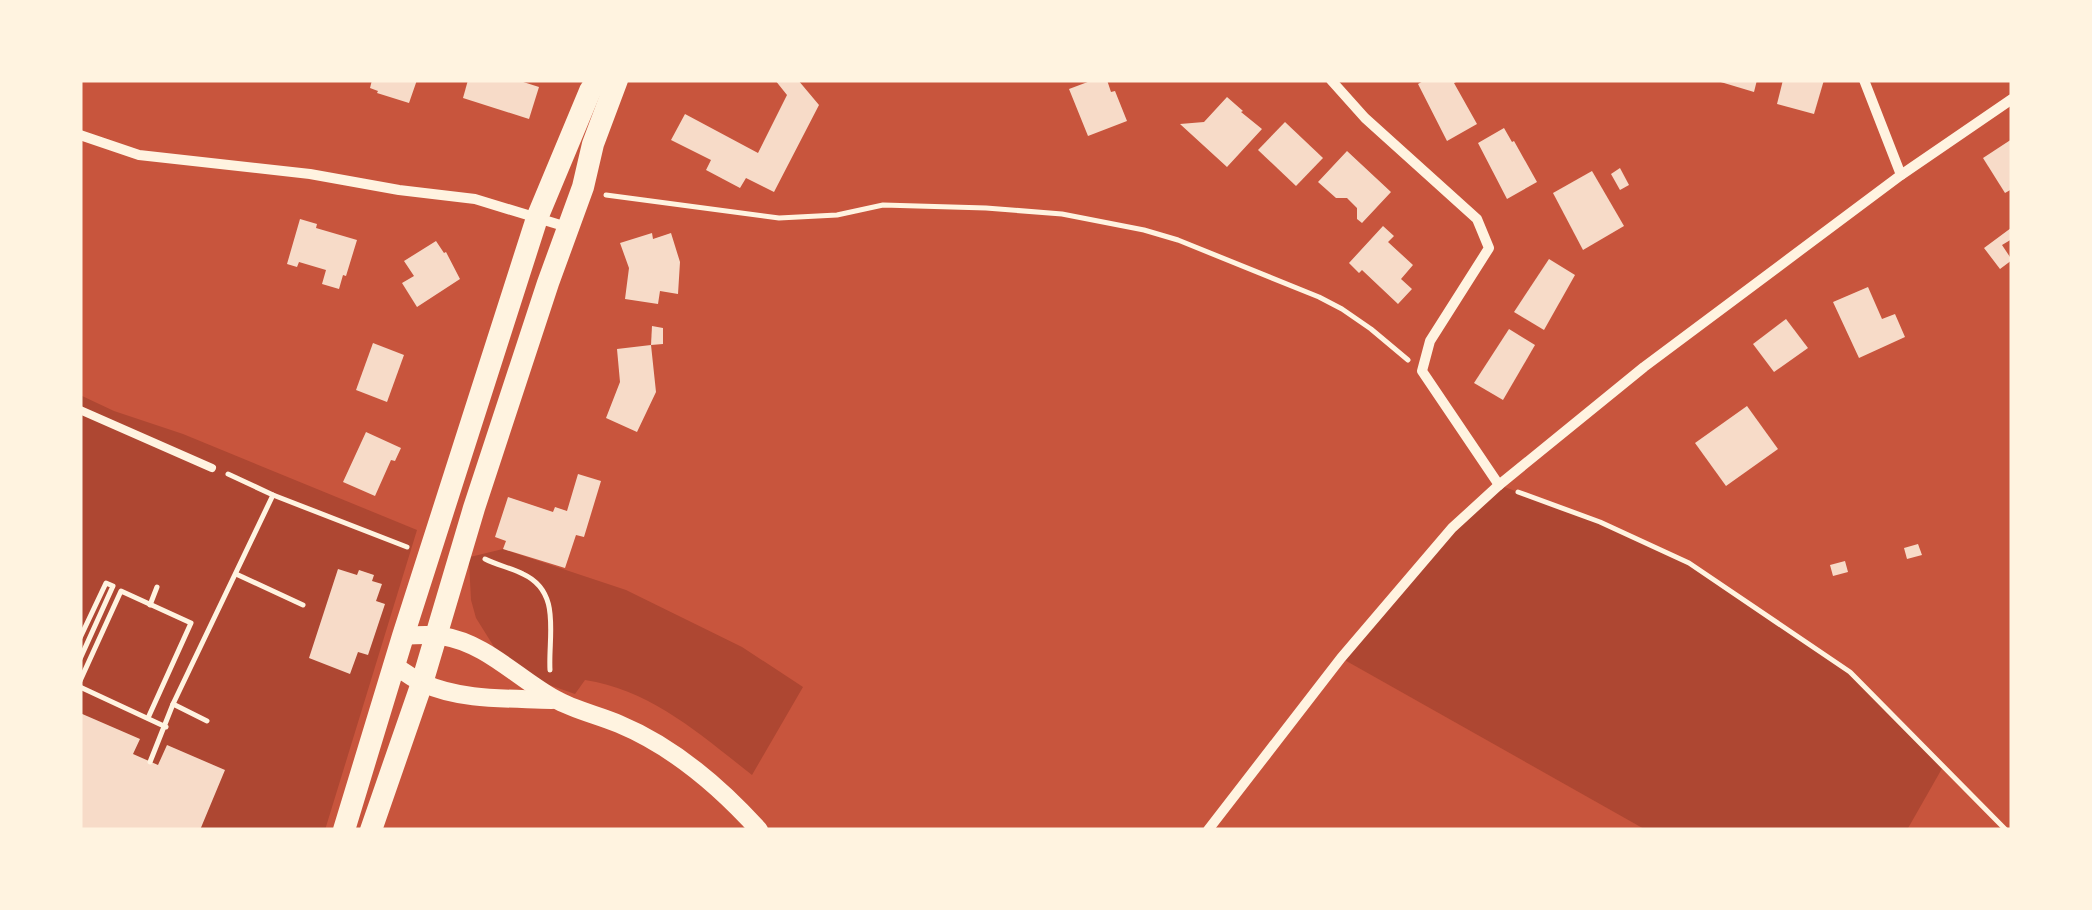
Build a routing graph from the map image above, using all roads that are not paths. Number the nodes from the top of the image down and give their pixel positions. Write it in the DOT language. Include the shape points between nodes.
graph roads {
  1 [pos="598,80"];
  2 [pos="617,80"];
  3 [pos="1331,80"];
  4 [pos="1864,80"];
  5 [pos="2012,99"];
  6 [pos="80,135"];
  7 [pos="1901,175"];
  8 [pos="537,218"];
  9 [pos="568,228"];
  10 [pos="80,410"];
  11 [pos="212,468"];
  12 [pos="1499,485"];
  13 [pos="435,635"];
  14 [pos="403,636"];
  15 [pos="395,666"];
  16 [pos="422,683"];
  17 [pos="556,700"];
  18 [pos="344,830"];
  19 [pos="372,830"];
  20 [pos="759,830"];
  21 [pos="1208,830"];
  1 -- 8 [label="main road"];
  2 -- 9 [label="main road"];
  3 -- 12 [label="street" via="1477,218 1488,248 1430,341 1422,371"];
  4 -- 7 [label="street"];
  5 -- 7 [label="street"];
  6 -- 8 [label="street" via="140,154 475,199"];
  7 -- 12 [label="street"];
  8 -- 9 [label="street"];
  8 -- 14 [label="main road"];
  9 -- 13 [label="main road"];
  10 -- 11 [label="lane"];
  12 -- 21 [label="street" via="1452,528 1341,658"];
  13 -- 14 [label="street"];
  13 -- 16 [label="main road"];
  13 -- 17 [label="street" via="478,648"];
  14 -- 15 [label="main road"];
  15 -- 16 [label="street"];
  15 -- 18 [label="main road"];
  16 -- 17 [label="street" via="474,695"];
  16 -- 19 [label="main road"];
  17 -- 20 [label="street" via="661,745"];
}
